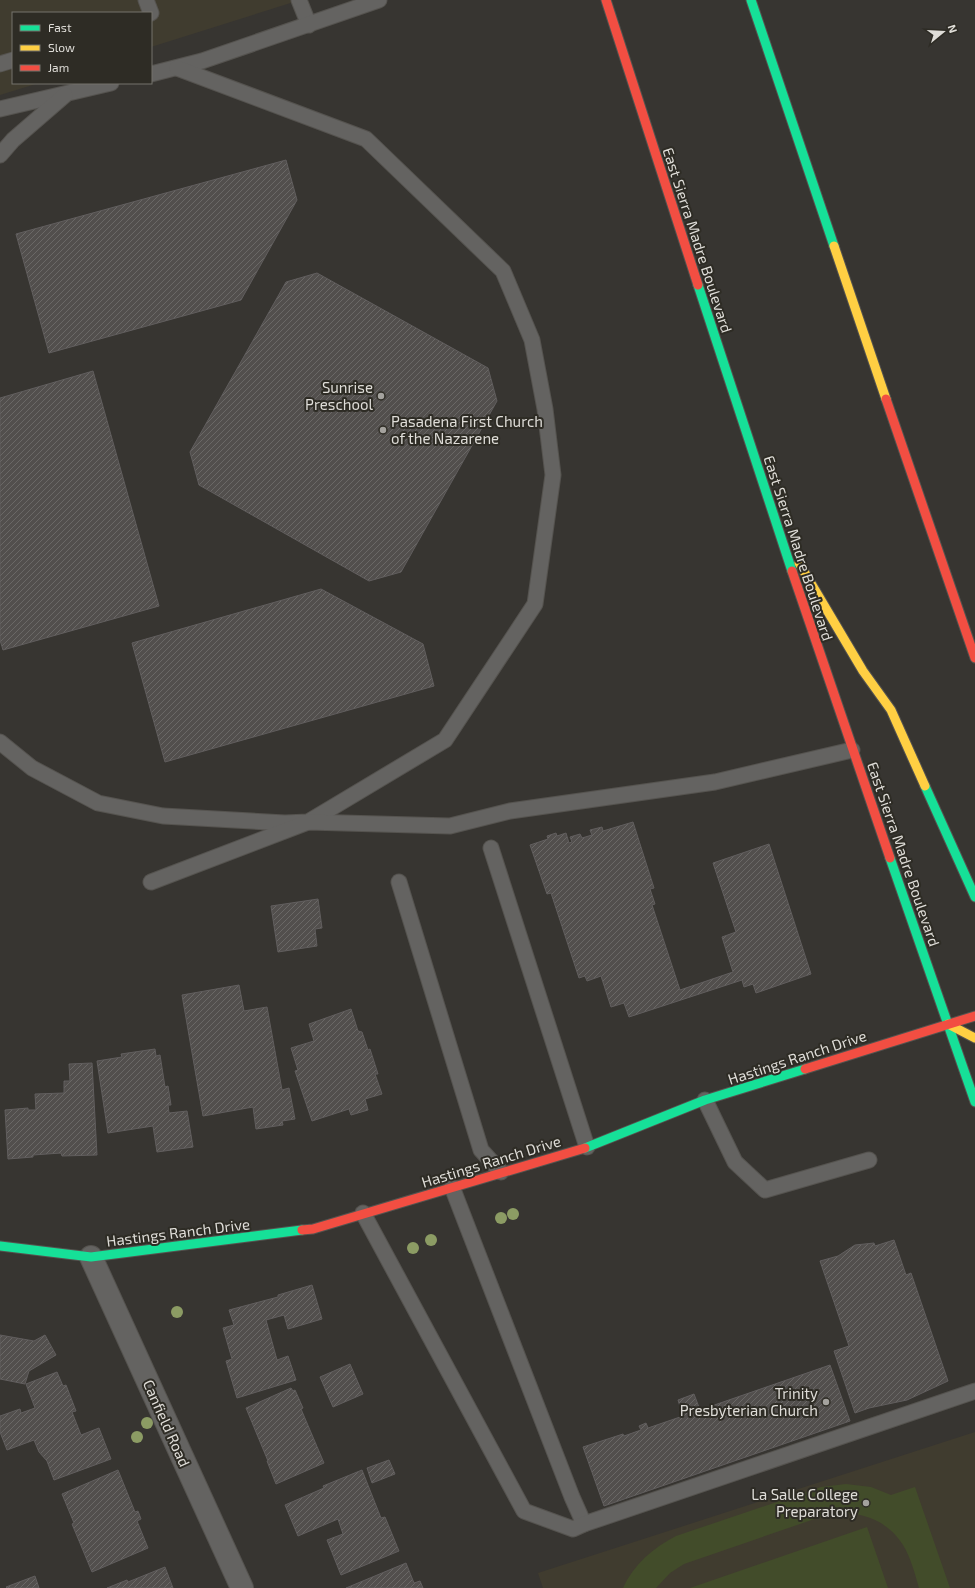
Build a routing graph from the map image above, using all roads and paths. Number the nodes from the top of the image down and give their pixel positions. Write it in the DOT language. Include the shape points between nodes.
graph roads {
  1 [pos="146,0"];
  2 [pos="299,0"];
  3 [pos="379,0"];
  4 [pos="606,0"];
  5 [pos="751,0"];
  6 [pos="150,12"];
  7 [pos="309,25"];
  8 [pos="12,60"];
  9 [pos="0,64"];
  10 [pos="177,68"];
  11 [pos="152,74"];
  12 [pos="107,84"];
  13 [pos="68,93"];
  14 [pos="0,109"];
  15 [pos="0,155"];
  16 [pos="776,524"];
  17 [pos="975,658"];
  18 [pos="0,742"];
  19 [pos="852,750"];
  20 [pos="308,822"];
  21 [pos="491,848"];
  22 [pos="151,882"];
  23 [pos="399,882"];
  24 [pos="975,897"];
  25 [pos="975,1016"];
  26 [pos="948,1024"];
  27 [pos="975,1038"];
  28 [pos="706,1100"];
  29 [pos="975,1102"];
  30 [pos="587,1147"];
  31 [pos="869,1160"];
  32 [pos="500,1172"];
  33 [pos="452,1187"];
  34 [pos="363,1213"];
  35 [pos="0,1246"];
  36 [pos="91,1257"];
  37 [pos="975,1391"];
  38 [pos="584,1524"];
  39 [pos="242,1588"];
  1 -- 6 [label="lane"];
  2 -- 7 [label="lane"];
  3 -- 7 [label="lane"];
  4 -- 16 [label="main road, East Sierra Madre Boulevard"];
  5 -- 17 [label="main road"];
  7 -- 10 [label="lane"];
  8 -- 9 [label="lane"];
  10 -- 11 [label="lane"];
  10 -- 20 [label="lane" via="366,139 503,271 532,340 546,409 553,475 535,604 445,740"];
  12 -- 13 [label="lane"];
  13 -- 14 [label="lane"];
  13 -- 15 [label="lane" via="13,140"];
  16 -- 19 [label="main road, East Sierra Madre Boulevard"];
  16 -- 24 [label="main road" via="862,672 892,710"];
  18 -- 20 [label="lane" via="32,768 98,803 163,816"];
  19 -- 20 [label="lane" via="715,782 510,811 450,826"];
  19 -- 26 [label="main road, East Sierra Madre Boulevard"];
  20 -- 22 [label="lane"];
  21 -- 30 [label="lane"];
  23 -- 32 [label="lane" via="481,1150"];
  25 -- 26 [label="main road, Hastings Ranch Drive"];
  26 -- 27 [label="main road"];
  26 -- 28 [label="main road, Hastings Ranch Drive"];
  26 -- 29 [label="main road, East Sierra Madre Boulevard"];
  28 -- 30 [label="main road, Hastings Ranch Drive"];
  28 -- 31 [label="lane" via="735,1162 765,1190"];
  30 -- 32 [label="main road, Hastings Ranch Drive"];
  32 -- 33 [label="main road, Hastings Ranch Drive"];
  33 -- 34 [label="main road, Hastings Ranch Drive"];
  33 -- 38 [label="lane"];
  34 -- 36 [label="main road, Hastings Ranch Drive" via="313,1229"];
  34 -- 38 [label="lane" via="524,1511 573,1529"];
  35 -- 36 [label="main road, Hastings Ranch Drive"];
  36 -- 39 [label="street, Canfield Road"];
  37 -- 38 [label="lane"];
}
